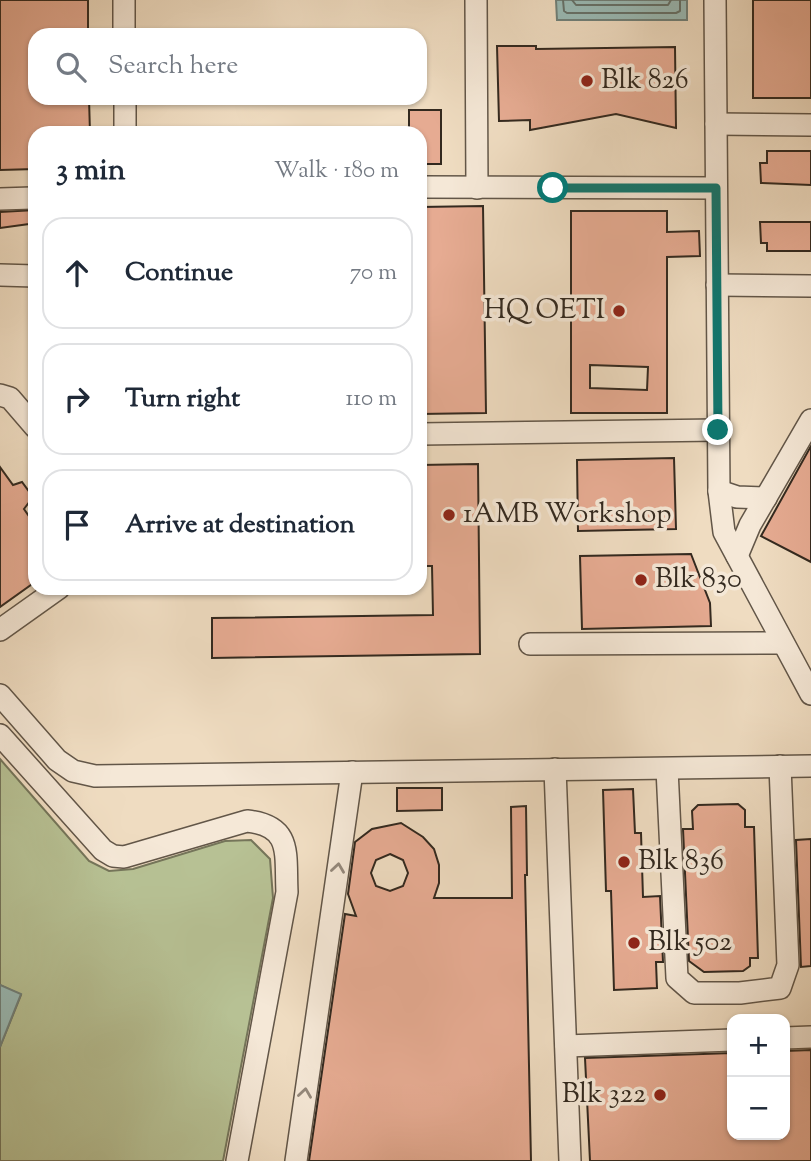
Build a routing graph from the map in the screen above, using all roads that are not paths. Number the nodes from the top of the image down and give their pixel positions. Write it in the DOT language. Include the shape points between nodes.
graph roads {
  1 [pos="124,0"];
  2 [pos="476,0"];
  3 [pos="715,0"];
  4 [pos="124,28"];
  5 [pos="125,105"];
  6 [pos="716,124"];
  7 [pos="811,125"];
  8 [pos="125,126"];
  9 [pos="427,187"];
  10 [pos="477,188"];
  11 [pos="716,188"];
  12 [pos="0,198"];
  13 [pos="28,198"];
  14 [pos="0,275"];
  15 [pos="28,276"];
  16 [pos="717,285"];
  17 [pos="811,286"];
  18 [pos="0,395"];
  19 [pos="28,419"];
  20 [pos="811,420"];
  21 [pos="718,430"];
  22 [pos="427,434"];
  23 [pos="719,491"];
  24 [pos="766,498"];
  25 [pos="737,556"];
  26 [pos="49,595"];
  27 [pos="0,630"];
  28 [pos="783,643"];
  29 [pos="530,644"];
  30 [pos="811,694"];
  31 [pos="0,695"];
  32 [pos="0,735"];
  33 [pos="780,766"];
  34 [pos="811,766"];
  35 [pos="555,769"];
  36 [pos="667,769"];
  37 [pos="352,772"];
  38 [pos="811,1037"];
  39 [pos="790,1038"];
  40 [pos="727,1040"];
  41 [pos="566,1046"];
  42 [pos="237,1161"];
  43 [pos="296,1161"];
  44 [pos="570,1161"];
  1 -- 4 [label="lane"];
  2 -- 10 [label="lane"];
  3 -- 6 [label="lane"];
  5 -- 8 [label="lane"];
  6 -- 7 [label="lane"];
  6 -- 11 [label="lane"];
  9 -- 10 [label="lane"];
  10 -- 11 [label="lane"];
  11 -- 16 [label="lane"];
  12 -- 13 [label="lane"];
  14 -- 15 [label="lane"];
  16 -- 17 [label="lane"];
  16 -- 21 [label="lane"];
  18 -- 19 [label="lane" via="10,398"];
  20 -- 24 [label="lane"];
  21 -- 22 [label="lane"];
  21 -- 23 [label="lane"];
  23 -- 24 [label="lane"];
  23 -- 25 [label="lane" via="724,532"];
  24 -- 25 [label="lane"];
  25 -- 28 [label="lane"];
  26 -- 27 [label="lane"];
  28 -- 29 [label="lane"];
  28 -- 30 [label="lane"];
  31 -- 37 [label="lane" via="57,760 84,774"];
  32 -- 42 [label="lane" via="113,856 124,858 247,821 265,823 278,831 285,849 287,892"];
  33 -- 34 [label="lane"];
  33 -- 36 [label="lane"];
  33 -- 36 [label="lane" via="788,965 780,988 740,993 694,993 677,978"];
  35 -- 36 [label="lane"];
  35 -- 37 [label="lane"];
  35 -- 41 [label="lane"];
  43 -- 37 [label="lane, one-way"];
  38 -- 39 [label="lane"];
  40 -- 41 [label="lane"];
  41 -- 44 [label="lane"];
}
